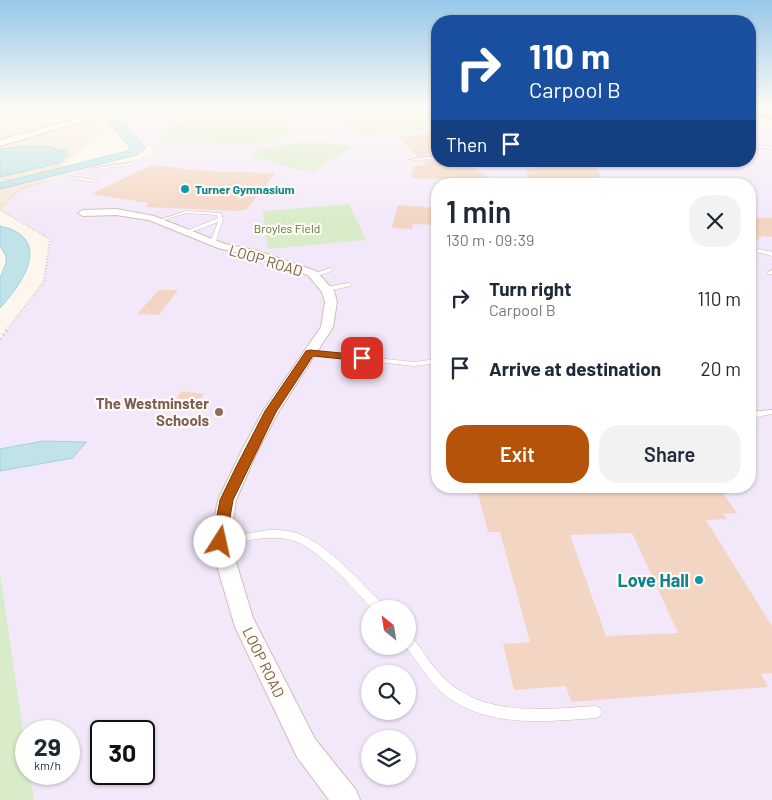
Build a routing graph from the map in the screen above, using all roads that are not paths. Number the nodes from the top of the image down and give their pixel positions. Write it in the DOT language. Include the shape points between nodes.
graph roads {
  1 [pos="756,147"];
  2 [pos="772,148"];
  3 [pos="431,158"];
  4 [pos="409,160"];
  5 [pos="130,162"];
  6 [pos="97,168"];
  7 [pos="74,178"];
  8 [pos="97,181"];
  9 [pos="84,213"];
  10 [pos="221,220"];
  11 [pos="158,221"];
  12 [pos="186,232"];
  13 [pos="214,243"];
  14 [pos="759,252"];
  15 [pos="772,253"];
  16 [pos="330,270"];
  17 [pos="314,275"];
  18 [pos="349,285"];
  19 [pos="327,289"];
  20 [pos="310,353"];
  21 [pos="431,362"];
  22 [pos="772,412"];
  23 [pos="756,414"];
  24 [pos="220,542"];
  25 [pos="372,600"];
  26 [pos="416,651"];
  27 [pos="596,712"];
  28 [pos="346,800"];
  1 -- 2 [label="lane"];
  3 -- 4 [label="lane"];
  5 -- 6 [label="lane"];
  7 -- 8 [label="lane"];
  9 -- 11 [label="street, LOOP ROAD" via="116,212"];
  10 -- 11 [label="lane" via="215,213 191,212"];
  10 -- 12 [label="lane"];
  10 -- 13 [label="lane"];
  11 -- 12 [label="street, LOOP ROAD"];
  12 -- 13 [label="street, LOOP ROAD"];
  13 -- 17 [label="street, LOOP ROAD" via="251,252"];
  14 -- 15 [label="lane"];
  16 -- 17 [label="lane"];
  17 -- 19 [label="street, LOOP ROAD"];
  18 -- 19 [label="lane"];
  19 -- 20 [label="street, LOOP ROAD" via="331,302 327,327"];
  20 -- 21 [label="lane" via="414,364"];
  20 -- 24 [label="street, LOOP ROAD" via="271,411 242,467 227,500"];
  22 -- 23 [label="lane"];
  24 -- 25 [label="lane" via="264,534 296,537 324,555"];
  24 -- 28 [label="street, LOOP ROAD" via="243,620 306,748"];
  26 -- 27 [label="lane" via="444,686 472,705 508,715"];
}
